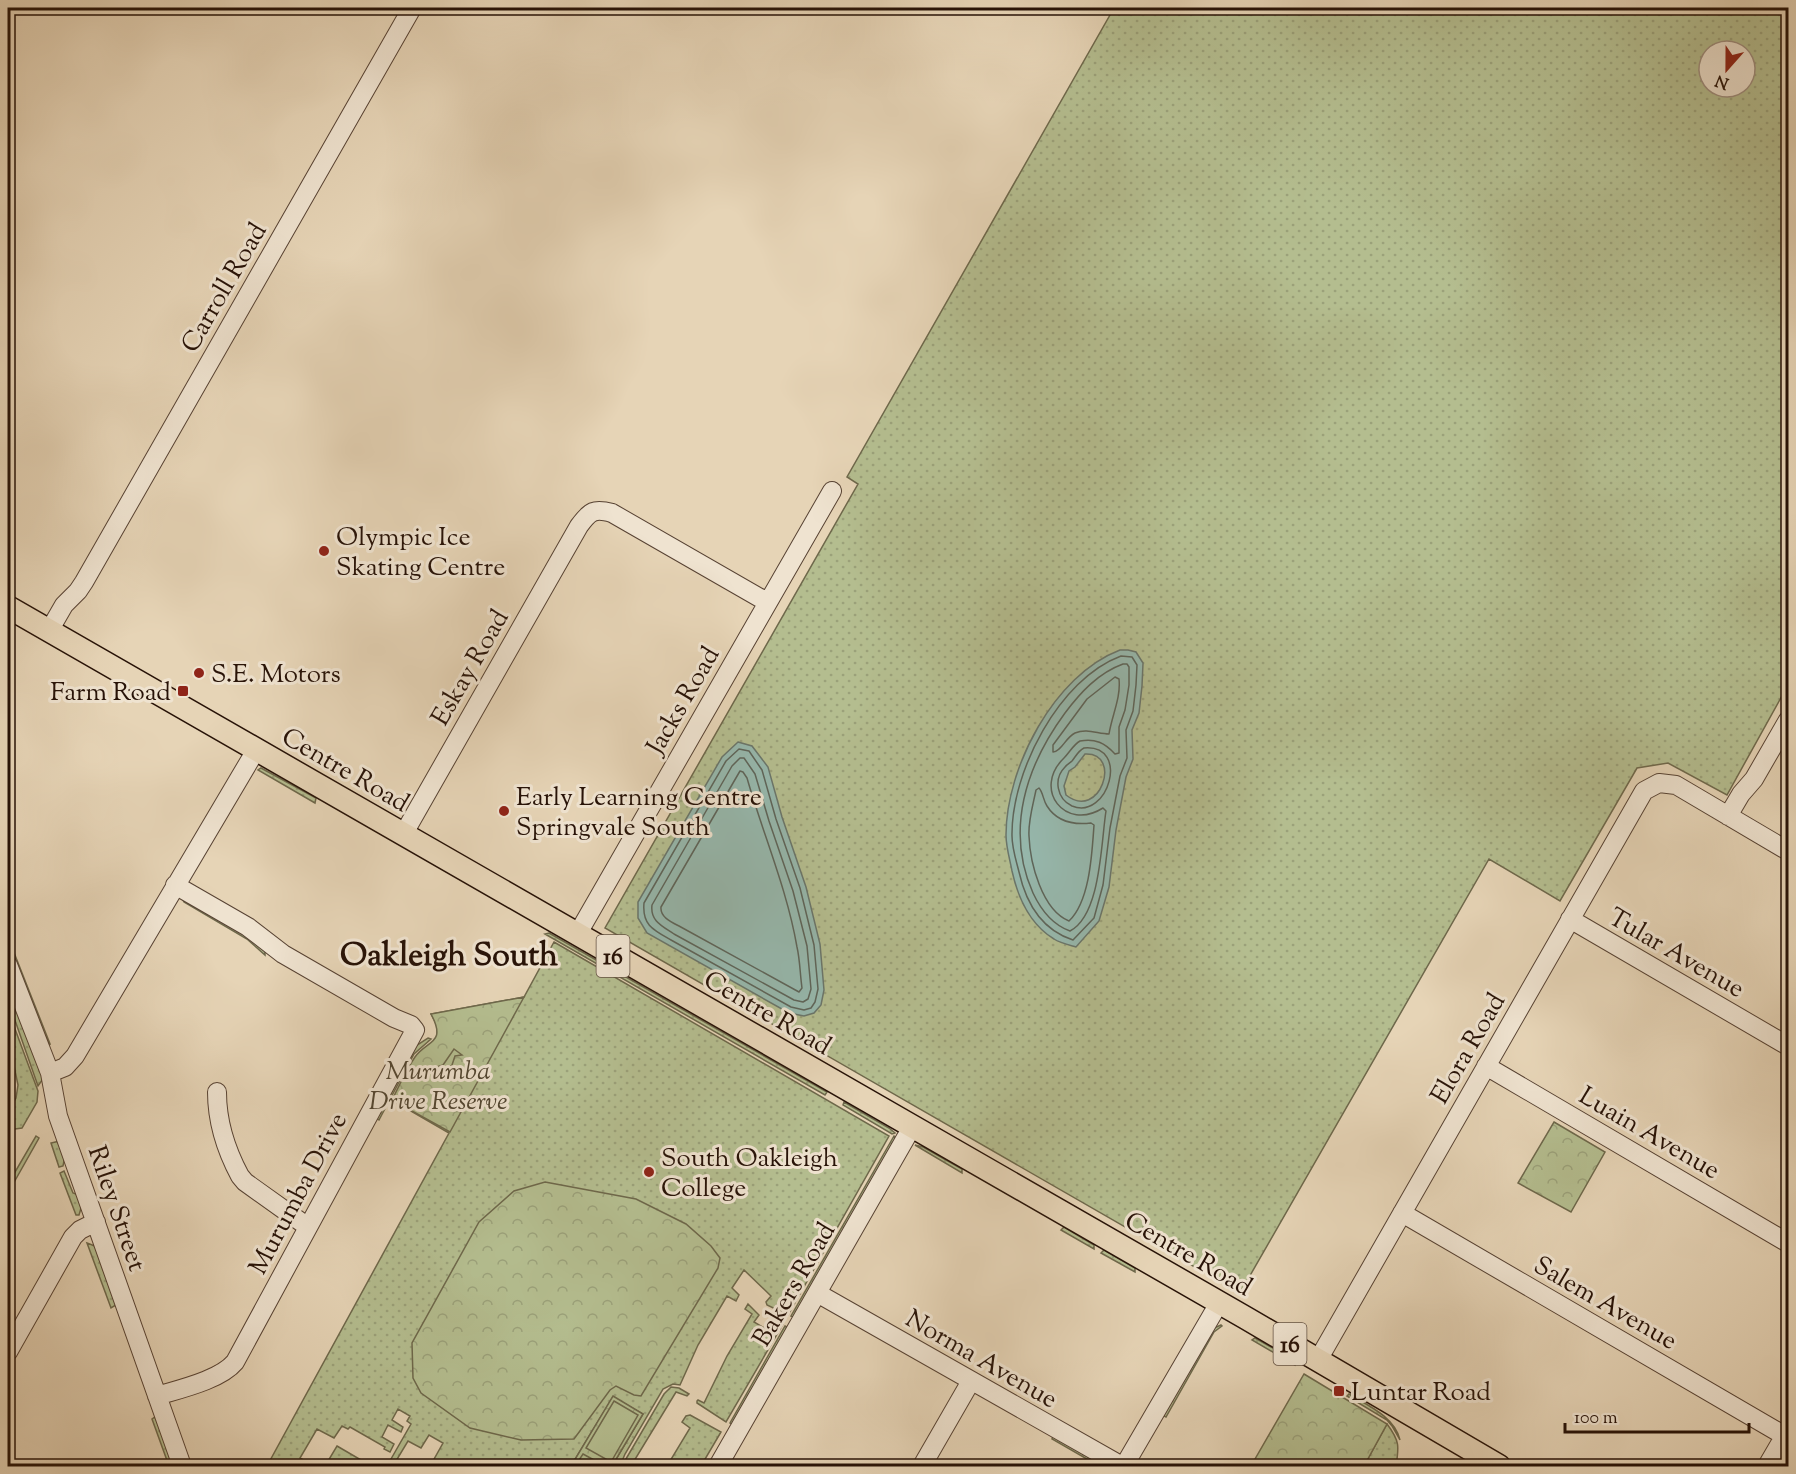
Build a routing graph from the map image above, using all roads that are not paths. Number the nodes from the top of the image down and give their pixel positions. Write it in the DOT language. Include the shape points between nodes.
graph roads {
  1 [pos="412,8"];
  2 [pos="831,490"];
  3 [pos="767,602"];
  4 [pos="8,608"];
  5 [pos="54,634"];
  6 [pos="1788,720"];
  7 [pos="256,750"];
  8 [pos="1732,818"];
  9 [pos="403,835"];
  10 [pos="1788,851"];
  11 [pos="175,885"];
  12 [pos="1570,919"];
  13 [pos="577,935"];
  14 [pos="8,965"];
  15 [pos="1788,1047"];
  16 [pos="1486,1066"];
  17 [pos="50,1073"];
  18 [pos="217,1092"];
  19 [pos="912,1127"];
  20 [pos="1402,1213"];
  21 [pos="96,1222"];
  22 [pos="308,1227"];
  23 [pos="1788,1243"];
  24 [pos="817,1293"];
  25 [pos="1219,1303"];
  26 [pos="8,1352"];
  27 [pos="1317,1360"];
  28 [pos="971,1381"];
  29 [pos="157,1396"];
  30 [pos="1787,1433"];
  31 [pos="182,1467"];
  32 [pos="718,1467"];
  33 [pos="922,1467"];
  34 [pos="1123,1467"];
  35 [pos="1499,1467"];
  36 [pos="1767,1467"];
  1 -- 5 [label="street, Carroll Road" via="78,591 64,605"];
  2 -- 3 [label="street, Jacks Road"];
  3 -- 9 [label="street, Eskay Road" via="612,513 592,512 579,526"];
  3 -- 13 [label="street, Jacks Road"];
  4 -- 5 [label="main road, Centre Road / 16"];
  5 -- 7 [label="main road, Centre Road / 16"];
  6 -- 8 [label="street" via="1741,794"];
  7 -- 9 [label="main road, Centre Road / 16"];
  7 -- 11 [label="street"];
  8 -- 10 [label="street"];
  8 -- 12 [label="street, Elora Road" via="1676,785 1659,783 1644,791"];
  9 -- 13 [label="main road, Centre Road / 16"];
  11 -- 17 [label="street" via="75,1056"];
  11 -- 22 [label="street, Murumba Drive" via="248,927 283,954 415,1030"];
  12 -- 15 [label="street, Tular Avenue"];
  12 -- 16 [label="street, Elora Road"];
  13 -- 19 [label="main road, Centre Road / 16"];
  14 -- 17 [label="street, Riley Street"];
  16 -- 20 [label="street, Elora Road"];
  16 -- 23 [label="street, Luain Avenue"];
  17 -- 21 [label="street, Riley Street" via="58,1116"];
  18 -- 22 [label="street" via="220,1125 240,1176"];
  19 -- 24 [label="street, Bakers Road"];
  19 -- 25 [label="main road, Centre Road / 16"];
  20 -- 27 [label="street, Elora Road"];
  20 -- 30 [label="street, Salem Avenue"];
  21 -- 26 [label="street" via="73,1237"];
  21 -- 29 [label="street, Riley Street"];
  22 -- 29 [label="street, Murumba Drive" via="230,1367 219,1375"];
  24 -- 28 [label="street, Norma Avenue"];
  24 -- 32 [label="street, Bakers Road"];
  25 -- 27 [label="main road, Centre Road / 16"];
  25 -- 34 [label="street"];
  27 -- 35 [label="main road, Centre Road / 16"];
  28 -- 33 [label="street"];
  28 -- 34 [label="street, Norma Avenue"];
  29 -- 31 [label="street, Riley Street"];
  30 -- 36 [label="street"];
}
